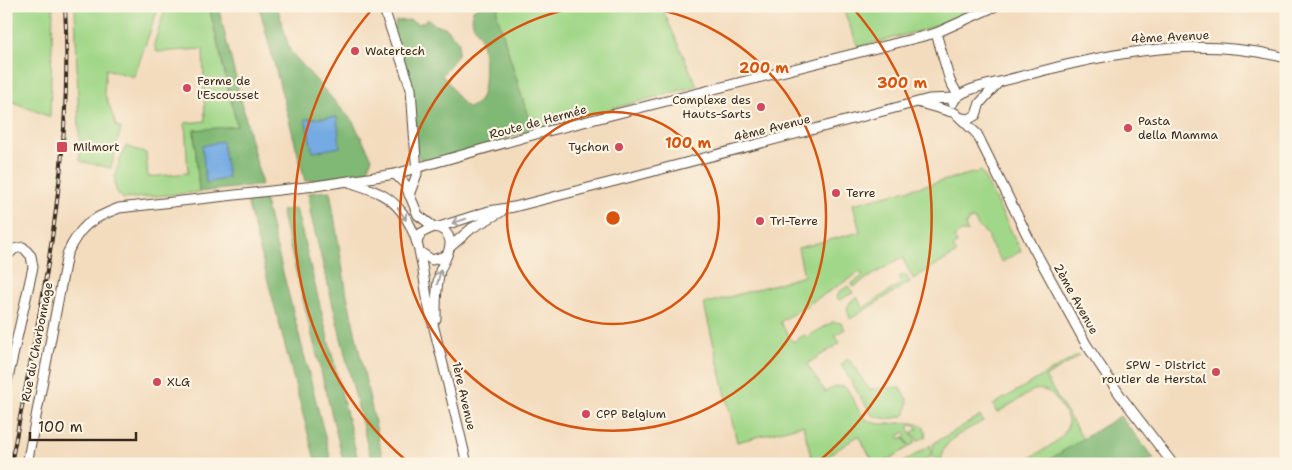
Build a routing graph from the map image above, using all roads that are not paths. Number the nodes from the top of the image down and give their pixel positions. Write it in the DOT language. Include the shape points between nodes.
graph roads {
  1 [pos="383,6"];
  2 [pos="996,6"];
  3 [pos="936,33"];
  4 [pos="1286,58"];
  5 [pos="950,82"];
  6 [pos="998,83"];
  7 [pos="968,92"];
  8 [pos="956,96"];
  9 [pos="939,98"];
  10 [pos="920,103"];
  11 [pos="980,103"];
  12 [pos="978,113"];
  13 [pos="959,116"];
  14 [pos="978,134"];
  15 [pos="417,169"];
  16 [pos="395,174"];
  17 [pos="382,176"];
  18 [pos="346,182"];
  19 [pos="381,193"];
  20 [pos="409,195"];
  21 [pos="514,207"];
  22 [pos="81,227"];
  23 [pos="437,227"];
  24 [pos="417,242"];
  25 [pos="450,247"];
  26 [pos="420,252"];
  27 [pos="445,256"];
  28 [pos="6,257"];
  29 [pos="437,334"];
  30 [pos="6,386"];
  31 [pos="27,464"];
  32 [pos="467,464"];
  33 [pos="1173,464"];
  1 -- 15 [label="street" via="411,89"];
  2 -- 3 [label="street, Route de Hermée"];
  3 -- 5 [label="street"];
  3 -- 15 [label="street, Route de Hermée" via="536,134"];
  4 -- 6 [label="street, 4ème Avenue" via="1223,48 1148,49 1109,55"];
  5 -- 8 [label="street"];
  5 -- 9 [label="street"];
  6 -- 7 [label="street, 4ème Avenue"];
  6 -- 11 [label="street"];
  7 -- 8 [label="street, 4ème Avenue"];
  7 -- 11 [label="street"];
  8 -- 9 [label="street, 4ème Avenue"];
  8 -- 13 [label="street" via="953,107"];
  9 -- 10 [label="street, 4ème Avenue"];
  10 -- 13 [label="street"];
  10 -- 21 [label="street, 4ème Avenue"];
  11 -- 12 [label="street"];
  12 -- 13 [label="street" via="969,119"];
  12 -- 14 [label="street, 2ème Avenue"];
  13 -- 14 [label="street, 2ème Avenue"];
  14 -- 33 [label="street, 2ème Avenue" via="1033,247 1086,344"];
  15 -- 16 [label="street, Route de Hermée"];
  15 -- 20 [label="street"];
  16 -- 17 [label="street, Route de Hermée"];
  16 -- 20 [label="street" via="405,184"];
  17 -- 18 [label="street, Route de Hermée"];
  17 -- 19 [label="street"];
  18 -- 19 [label="street, 1ère Avenue"];
  18 -- 22 [label="street, Route de Hermée" via="119,208 97,216"];
  19 -- 24 [label="street, 1ère Avenue, one-way" via="402,213"];
  20 -- 23 [label="street" via="418,215"];
  21 -- 23 [label="street, 4ème Avenue, one-way"];
  21 -- 25 [label="street, 4ème Avenue" via="492,216"];
  22 -- 31 [label="street, Rue du Charbonnage" via="67,254"];
  23 -- 24 [label="street" via="421,233"];
  23 -- 25 [label="street" via="448,234"];
  24 -- 26 [label="street, 1ère Avenue"];
  25 -- 27 [label="street, 1ère Avenue"];
  26 -- 27 [label="street" via="432,260"];
  26 -- 29 [label="street, 1ère Avenue" via="429,308"];
  29 -- 27 [label="street, 1ère Avenue, one-way" via="435,293"];
  28 -- 30 [label="street" via="23,247 30,256 33,274"];
  29 -- 32 [label="street, 1ère Avenue"];
}
